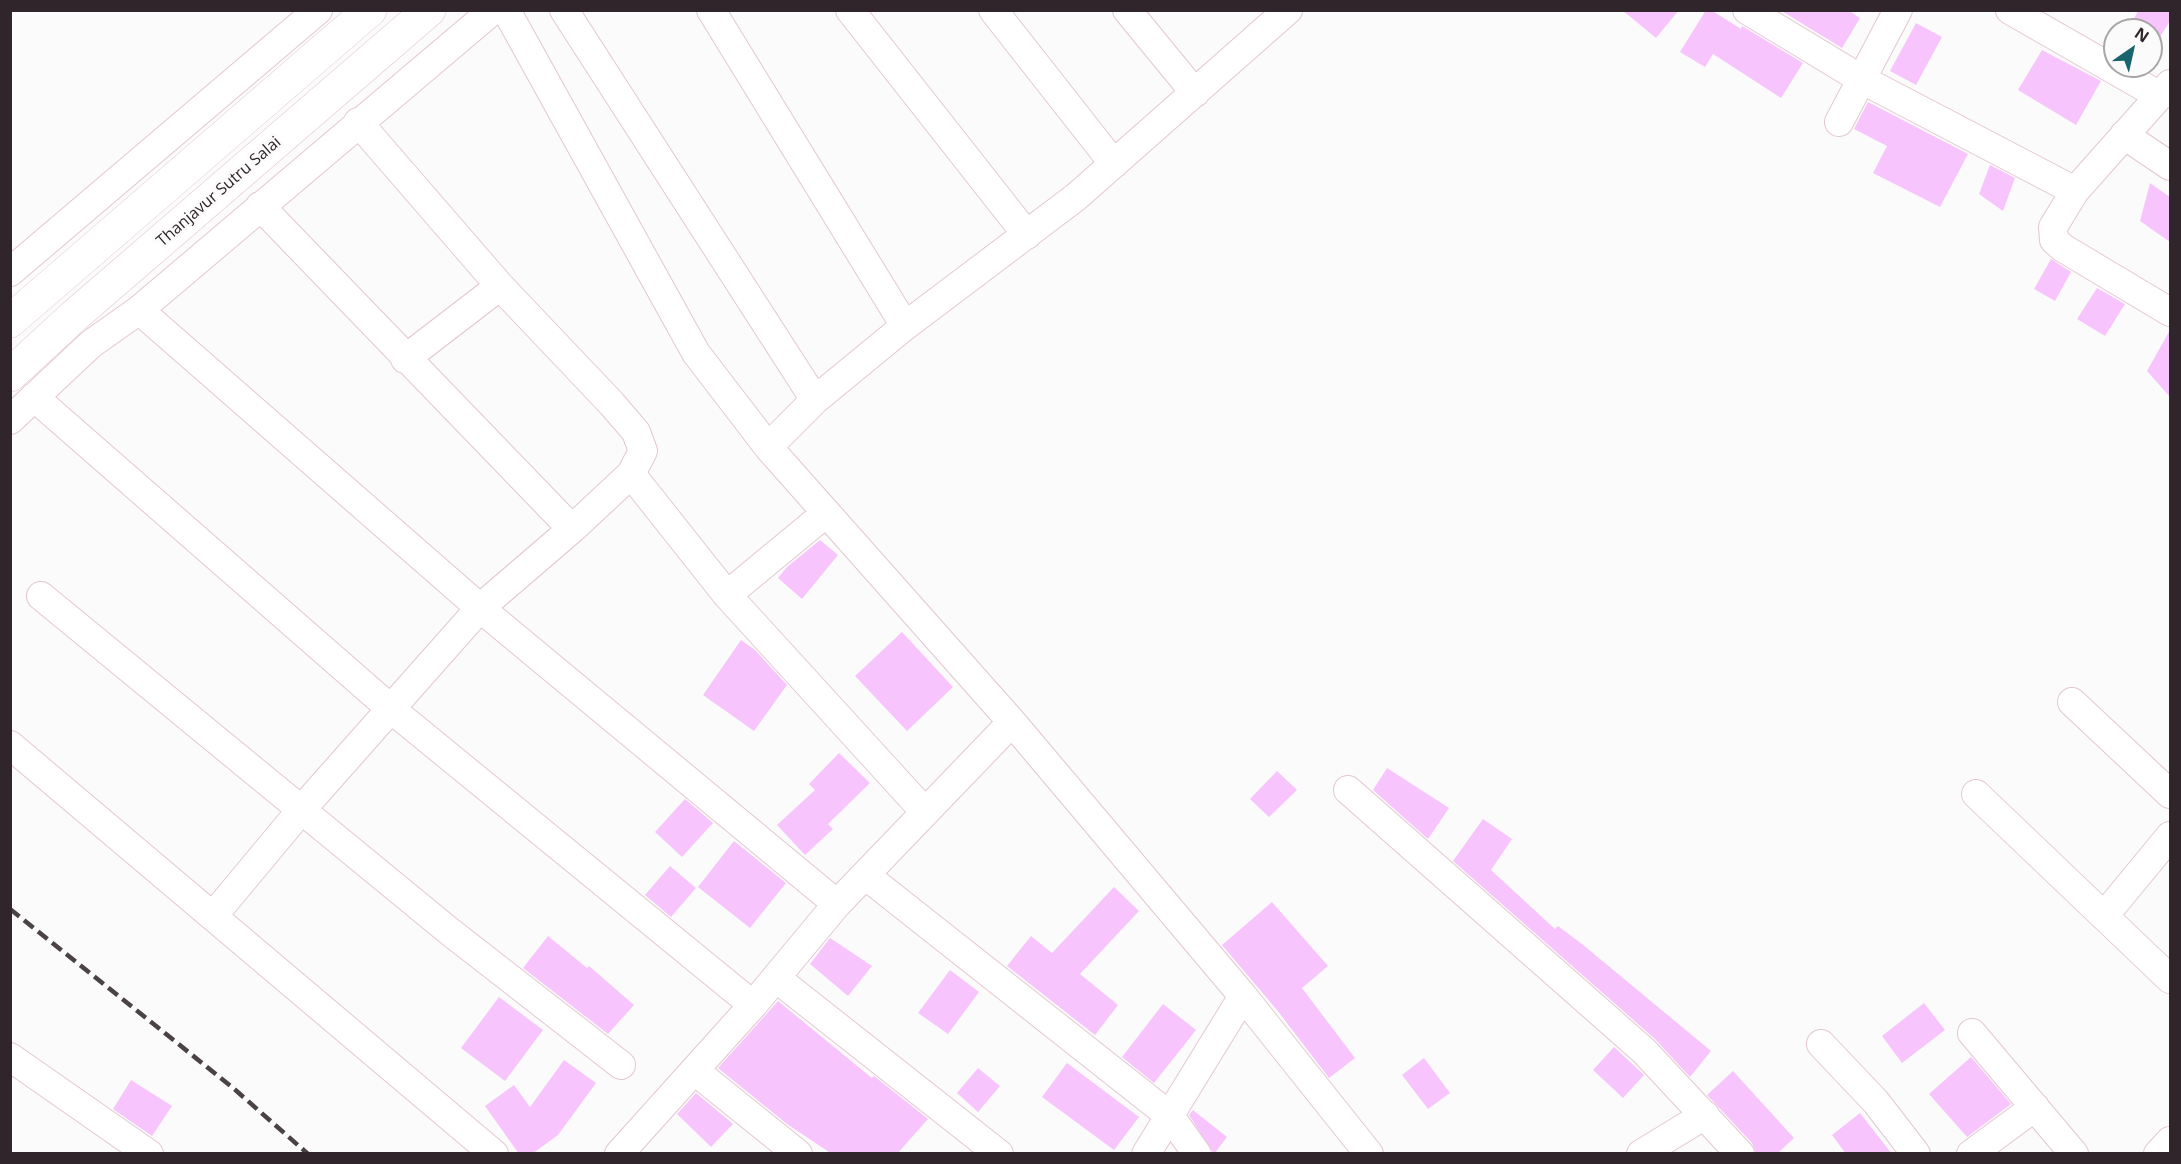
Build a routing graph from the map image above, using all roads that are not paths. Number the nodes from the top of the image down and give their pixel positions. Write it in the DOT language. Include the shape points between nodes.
graph roads {
  1 [pos="318,10"];
  2 [pos="369,10"];
  3 [pos="429,10"];
  4 [pos="493,10"];
  5 [pos="506,10"];
  6 [pos="564,10"];
  7 [pos="711,10"];
  8 [pos="850,10"];
  9 [pos="993,10"];
  10 [pos="1127,10"];
  11 [pos="1288,10"];
  12 [pos="1747,10"];
  13 [pos="1898,10"];
  14 [pos="2010,10"];
  15 [pos="1861,79"];
  16 [pos="2165,90"];
  17 [pos="1195,93"];
  18 [pos="358,122"];
  19 [pos="1839,122"];
  20 [pos="2124,135"];
  21 [pos="1114,164"];
  22 [pos="2170,166"];
  23 [pos="2075,191"];
  24 [pos="260,206"];
  25 [pos="1027,235"];
  26 [pos="10,272"];
  27 [pos="500,286"];
  28 [pos="139,310"];
  29 [pos="2170,312"];
  30 [pos="10,321"];
  31 [pos="904,326"];
  32 [pos="405,358"];
  33 [pos="10,375"];
  34 [pos="34,397"];
  35 [pos="815,400"];
  36 [pos="10,420"];
  37 [pos="768,447"];
  38 [pos="631,474"];
  39 [pos="825,514"];
  40 [pos="572,529"];
  41 [pos="727,595"];
  42 [pos="41,596"];
  43 [pos="480,608"];
  44 [pos="2072,702"];
  45 [pos="391,709"];
  46 [pos="1012,722"];
  47 [pos="10,745"];
  48 [pos="1348,790"];
  49 [pos="1976,794"];
  50 [pos="2170,794"];
  51 [pos="302,809"];
  52 [pos="925,812"];
  53 [pos="2170,836"];
  54 [pos="865,875"];
  55 [pos="837,904"];
  56 [pos="213,916"];
  57 [pos="2104,916"];
  58 [pos="776,978"];
  59 [pos="2170,979"];
  60 [pos="1243,996"];
  61 [pos="753,1005"];
  62 [pos="1972,1034"];
  63 [pos="1821,1044"];
  64 [pos="621,1065"];
  65 [pos="15,1070"];
  66 [pos="695,1071"];
  67 [pos="2035,1107"];
  68 [pos="1705,1115"];
  69 [pos="1170,1116"];
  70 [pos="2170,1141"];
  71 [pos="149,1154"];
  72 [pos="494,1154"];
  73 [pos="619,1154"];
  74 [pos="798,1154"];
  75 [pos="999,1154"];
  76 [pos="1146,1154"];
  77 [pos="1197,1154"];
  78 [pos="1369,1154"];
  79 [pos="1641,1154"];
  80 [pos="1740,1154"];
  81 [pos="1916,1154"];
  82 [pos="1971,1154"];
  83 [pos="2074,1154"];
  84 [pos="2158,1154"];
  1 -- 26 [label="street"];
  2 -- 30 [label="highway"];
  3 -- 33 [label="highway, Thanjavur Sutru Salai"];
  4 -- 18 [label="street"];
  5 -- 37 [label="street" via="696,352"];
  6 -- 35 [label="street"];
  7 -- 31 [label="street"];
  8 -- 25 [label="street"];
  9 -- 21 [label="street"];
  10 -- 17 [label="street"];
  11 -- 17 [label="street"];
  12 -- 15 [label="street"];
  13 -- 15 [label="street"];
  14 -- 16 [label="street"];
  15 -- 19 [label="street"];
  15 -- 23 [label="street"];
  16 -- 20 [label="street"];
  17 -- 21 [label="street"];
  18 -- 24 [label="street"];
  18 -- 27 [label="street"];
  20 -- 22 [label="street"];
  20 -- 23 [label="street"];
  21 -- 25 [label="street"];
  23 -- 29 [label="street" via="2053,227 2054,240"];
  24 -- 28 [label="street"];
  24 -- 32 [label="street"];
  25 -- 31 [label="street"];
  27 -- 32 [label="street"];
  27 -- 38 [label="street" via="636,432 642,451"];
  28 -- 34 [label="street" via="91,344"];
  28 -- 43 [label="street"];
  31 -- 35 [label="street"];
  32 -- 40 [label="street"];
  34 -- 36 [label="street"];
  34 -- 45 [label="street"];
  35 -- 37 [label="street"];
  37 -- 39 [label="street"];
  38 -- 40 [label="street"];
  38 -- 41 [label="street"];
  39 -- 41 [label="street"];
  39 -- 46 [label="street"];
  40 -- 43 [label="street"];
  41 -- 52 [label="street"];
  42 -- 51 [label="street"];
  43 -- 45 [label="street"];
  43 -- 55 [label="street"];
  44 -- 50 [label="street"];
  45 -- 51 [label="street"];
  45 -- 61 [label="street"];
  46 -- 52 [label="street"];
  46 -- 60 [label="street"];
  47 -- 56 [label="street"];
  48 -- 68 [label="street" via="1644,1051"];
  49 -- 57 [label="street"];
  51 -- 56 [label="street"];
  51 -- 64 [label="street" via="449,931"];
  52 -- 54 [label="street"];
  53 -- 57 [label="street"];
  54 -- 55 [label="street"];
  54 -- 69 [label="street"];
  55 -- 58 [label="street"];
  56 -- 72 [label="street"];
  57 -- 59 [label="street"];
  58 -- 61 [label="street"];
  58 -- 75 [label="street"];
  60 -- 69 [label="street"];
  60 -- 78 [label="street"];
  61 -- 66 [label="street"];
  62 -- 67 [label="street"];
  63 -- 81 [label="street" via="1876,1102"];
  65 -- 71 [label="street"];
  66 -- 73 [label="street"];
  66 -- 74 [label="street"];
  67 -- 82 [label="street"];
  67 -- 83 [label="street"];
  68 -- 79 [label="street"];
  68 -- 80 [label="street"];
  69 -- 76 [label="street"];
  69 -- 77 [label="street"];
  70 -- 84 [label="street"];
}
